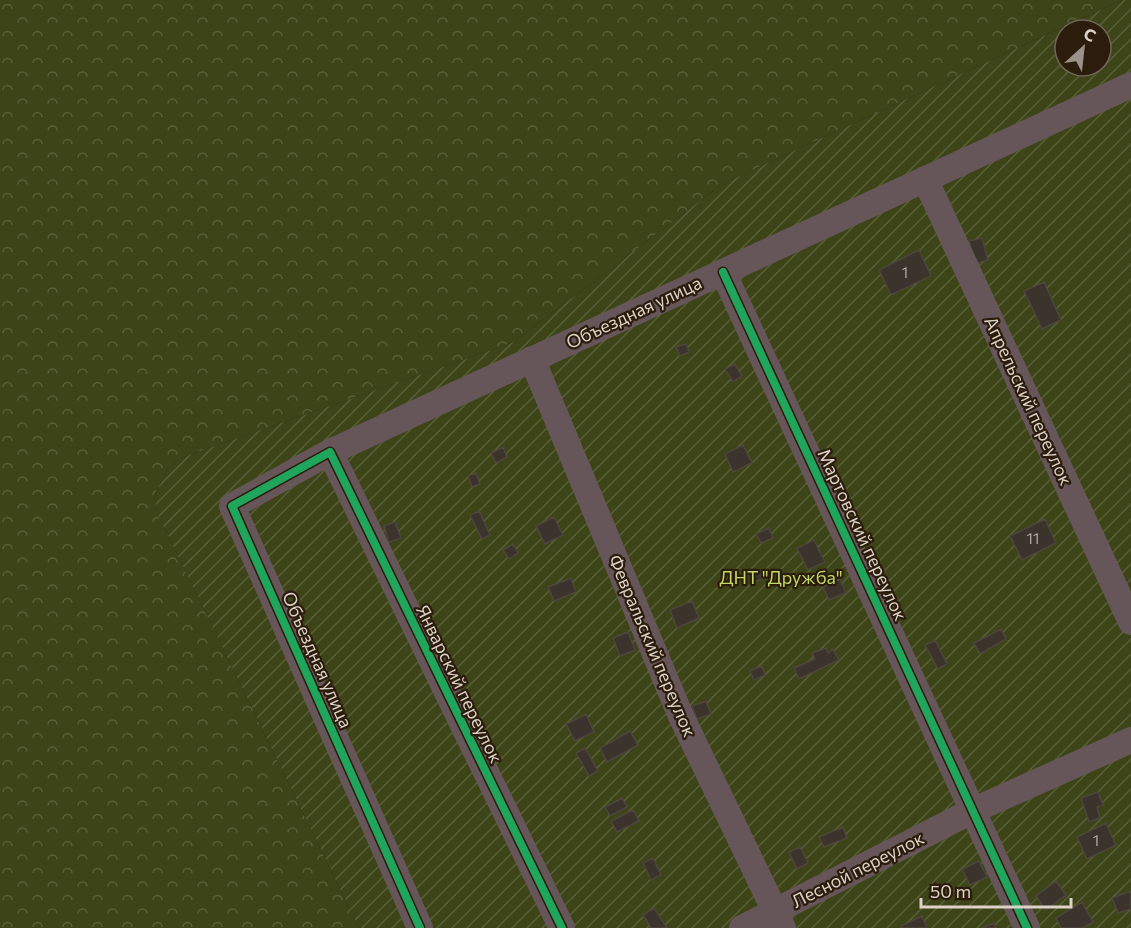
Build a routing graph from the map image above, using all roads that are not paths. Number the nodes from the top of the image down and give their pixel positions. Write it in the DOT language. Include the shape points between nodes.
graph roads {
  1 [pos="1128,93"];
  2 [pos="925,179"];
  3 [pos="723,272"];
  4 [pos="532,359"];
  5 [pos="330,452"];
  6 [pos="1131,622"];
  7 [pos="1131,740"];
  8 [pos="974,810"];
  9 [pos="779,920"];
  10 [pos="420,928"];
  11 [pos="562,928"];
  12 [pos="742,928"];
  13 [pos="1028,928"];
  1 -- 2 [label="street, Объездная улица"];
  2 -- 3 [label="street, Объездная улица"];
  2 -- 6 [label="street, Апрельский переулок"];
  3 -- 4 [label="street, Объездная улица"];
  3 -- 8 [label="street, Мартовский переулок"];
  4 -- 5 [label="street, Объездная улица"];
  4 -- 9 [label="street, Февральский переулок" via="680,714"];
  5 -- 10 [label="street, Объездная улица" via="232,506"];
  5 -- 11 [label="street, Январский переулок"];
  7 -- 8 [label="street, Лесной переулок"];
  8 -- 9 [label="street, Лесной переулок"];
  8 -- 13 [label="street"];
  9 -- 12 [label="street, Лесной переулок"];
}
